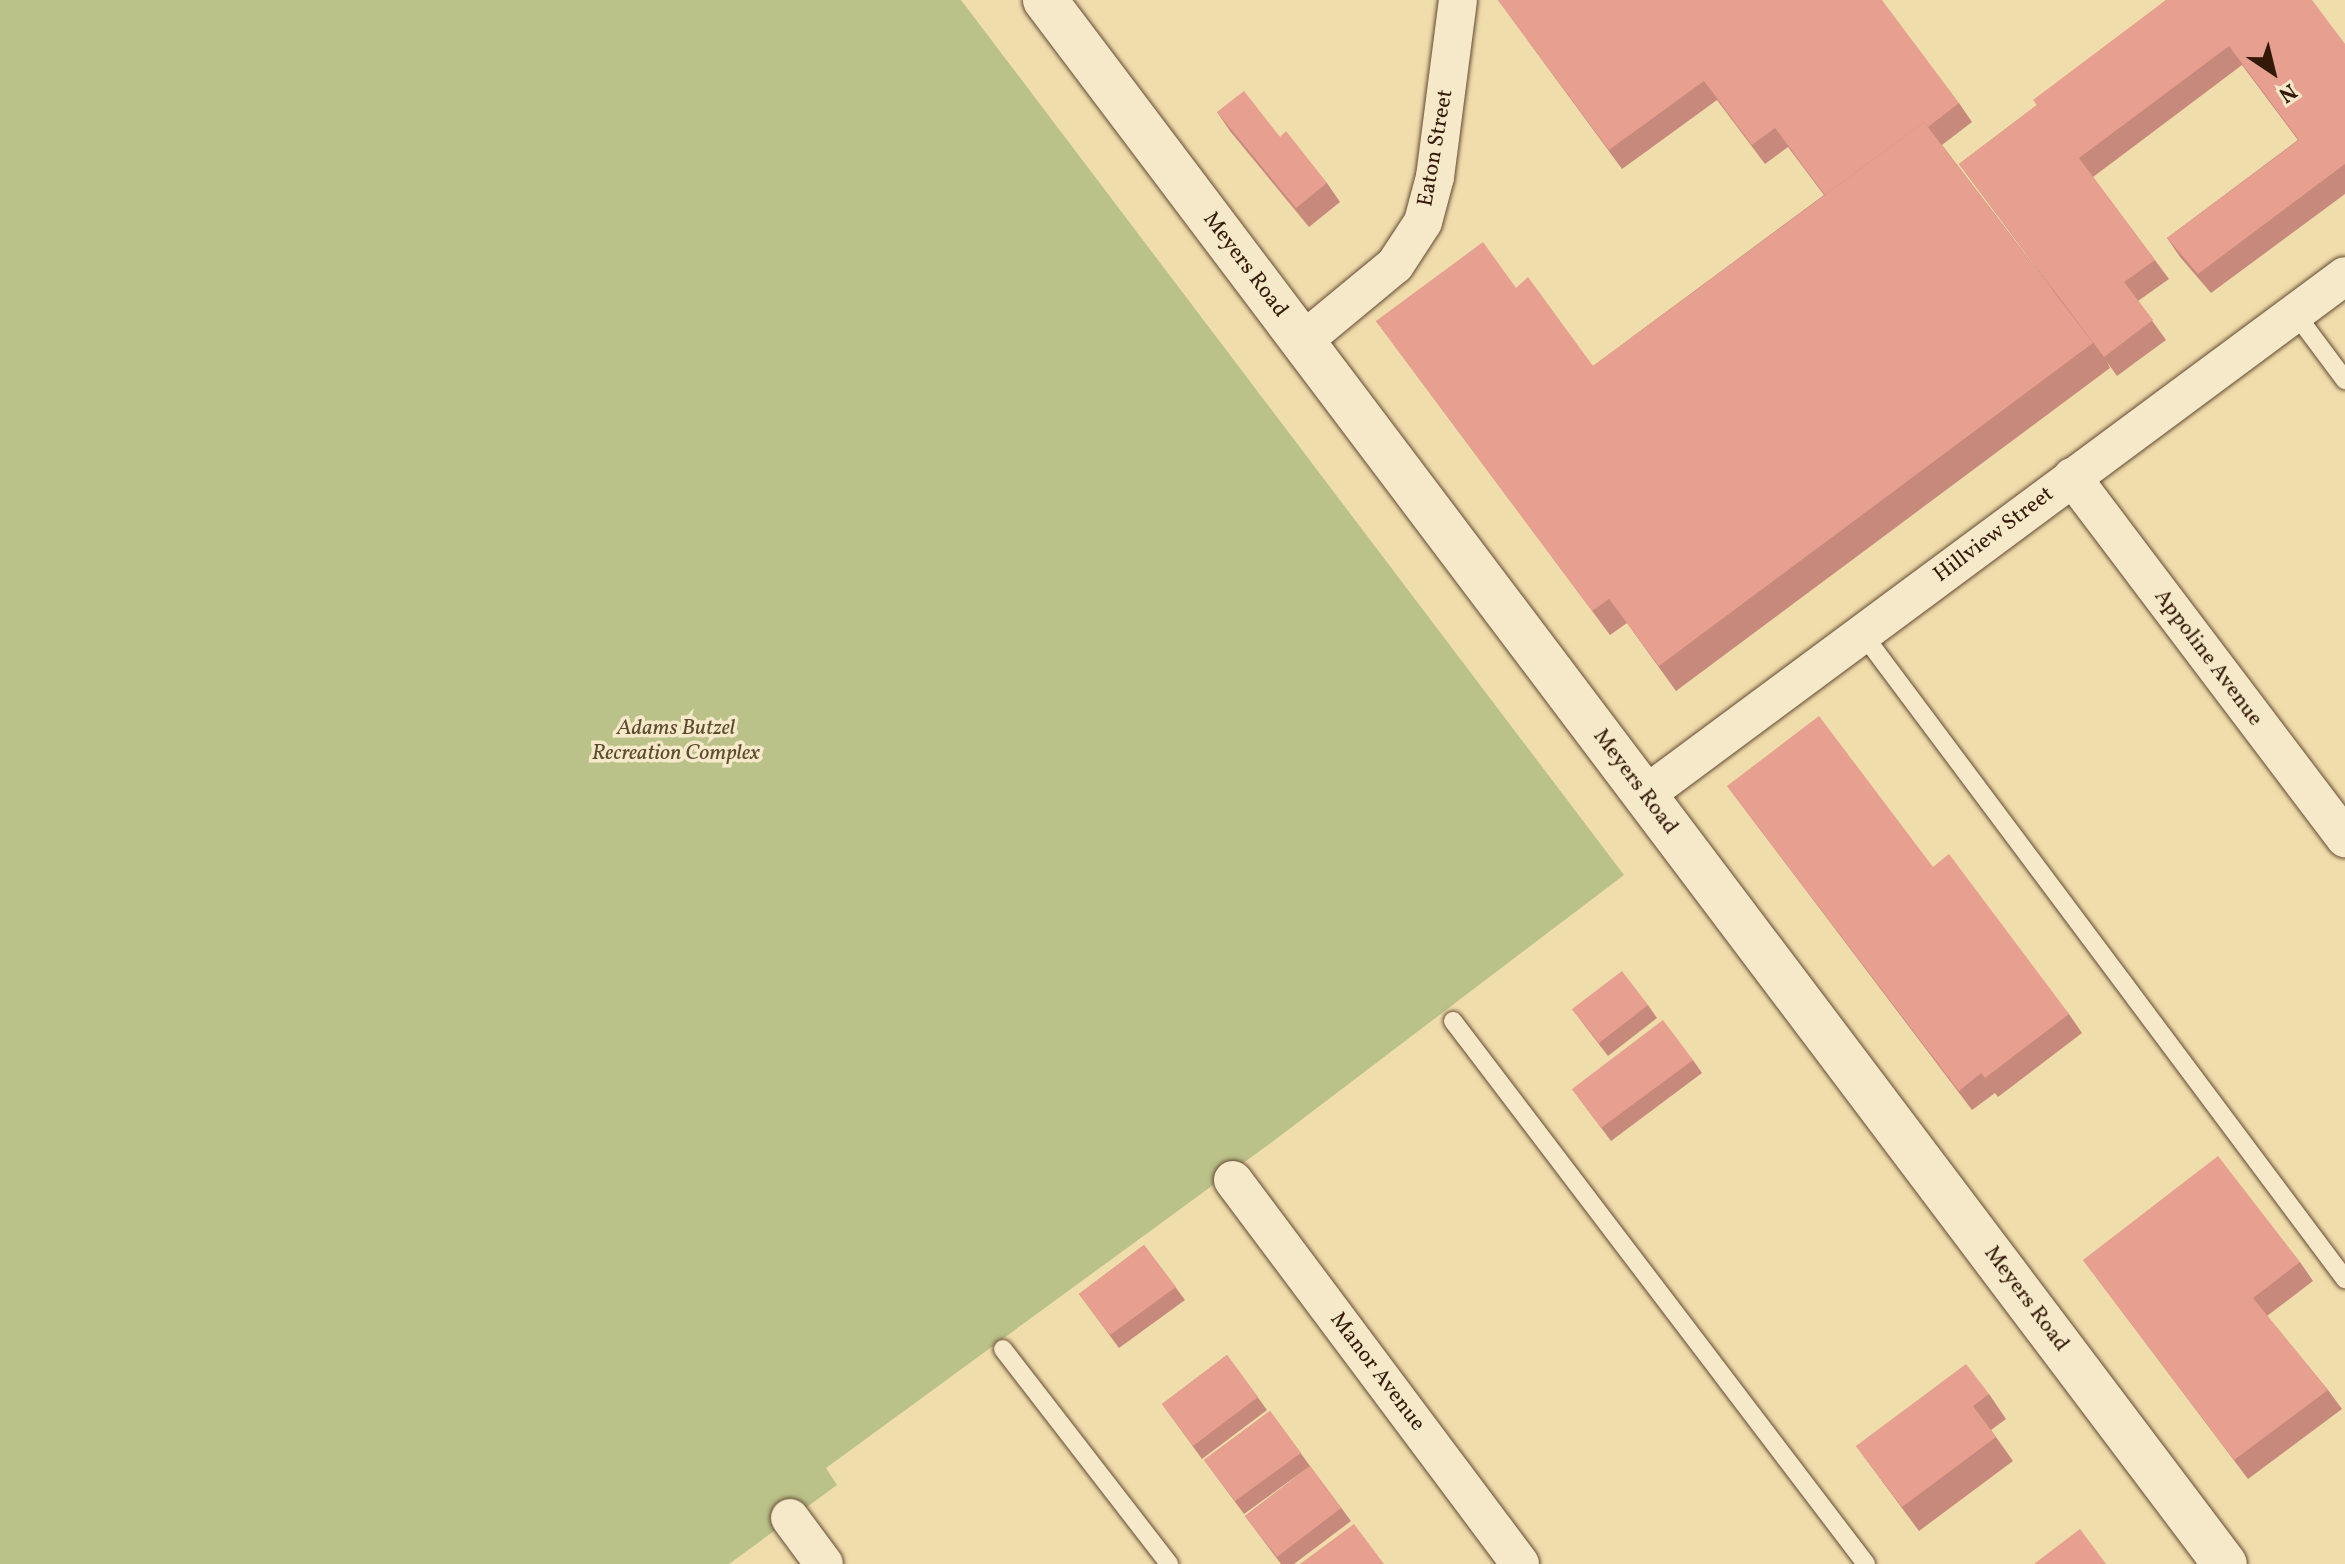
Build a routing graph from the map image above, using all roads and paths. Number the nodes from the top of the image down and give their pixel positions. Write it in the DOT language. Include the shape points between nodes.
graph roads {
  1 [pos="1045,0"];
  2 [pos="1458,0"];
  3 [pos="2345,276"];
  4 [pos="2295,313"];
  5 [pos="1303,341"];
  6 [pos="2345,380"];
  7 [pos="2072,477"];
  8 [pos="1862,633"];
  9 [pos="1645,795"];
  10 [pos="2345,838"];
  11 [pos="1453,1021"];
  12 [pos="1233,1180"];
  13 [pos="2345,1279"];
  14 [pos="1003,1349"];
  15 [pos="790,1518"];
  16 [pos="824,1564"];
  17 [pos="1169,1564"];
  18 [pos="1520,1564"];
  19 [pos="1866,1564"];
  20 [pos="2225,1564"];
  1 -- 5 [label="street, Meyers Road"];
  2 -- 5 [label="street, Eaton Street" via="1435,177 1423,222 1395,265"];
  3 -- 4 [label="street, Hillview Street"];
  4 -- 6 [label="lane"];
  4 -- 7 [label="street, Hillview Street"];
  5 -- 9 [label="street, Meyers Road"];
  7 -- 8 [label="street, Hillview Street"];
  7 -- 10 [label="street, Appoline Avenue"];
  8 -- 9 [label="street, Hillview Street"];
  8 -- 13 [label="lane"];
  9 -- 20 [label="street, Meyers Road"];
  11 -- 19 [label="lane"];
  12 -- 18 [label="street, Manor Avenue"];
  14 -- 17 [label="lane"];
  15 -- 16 [label="street"];
}
